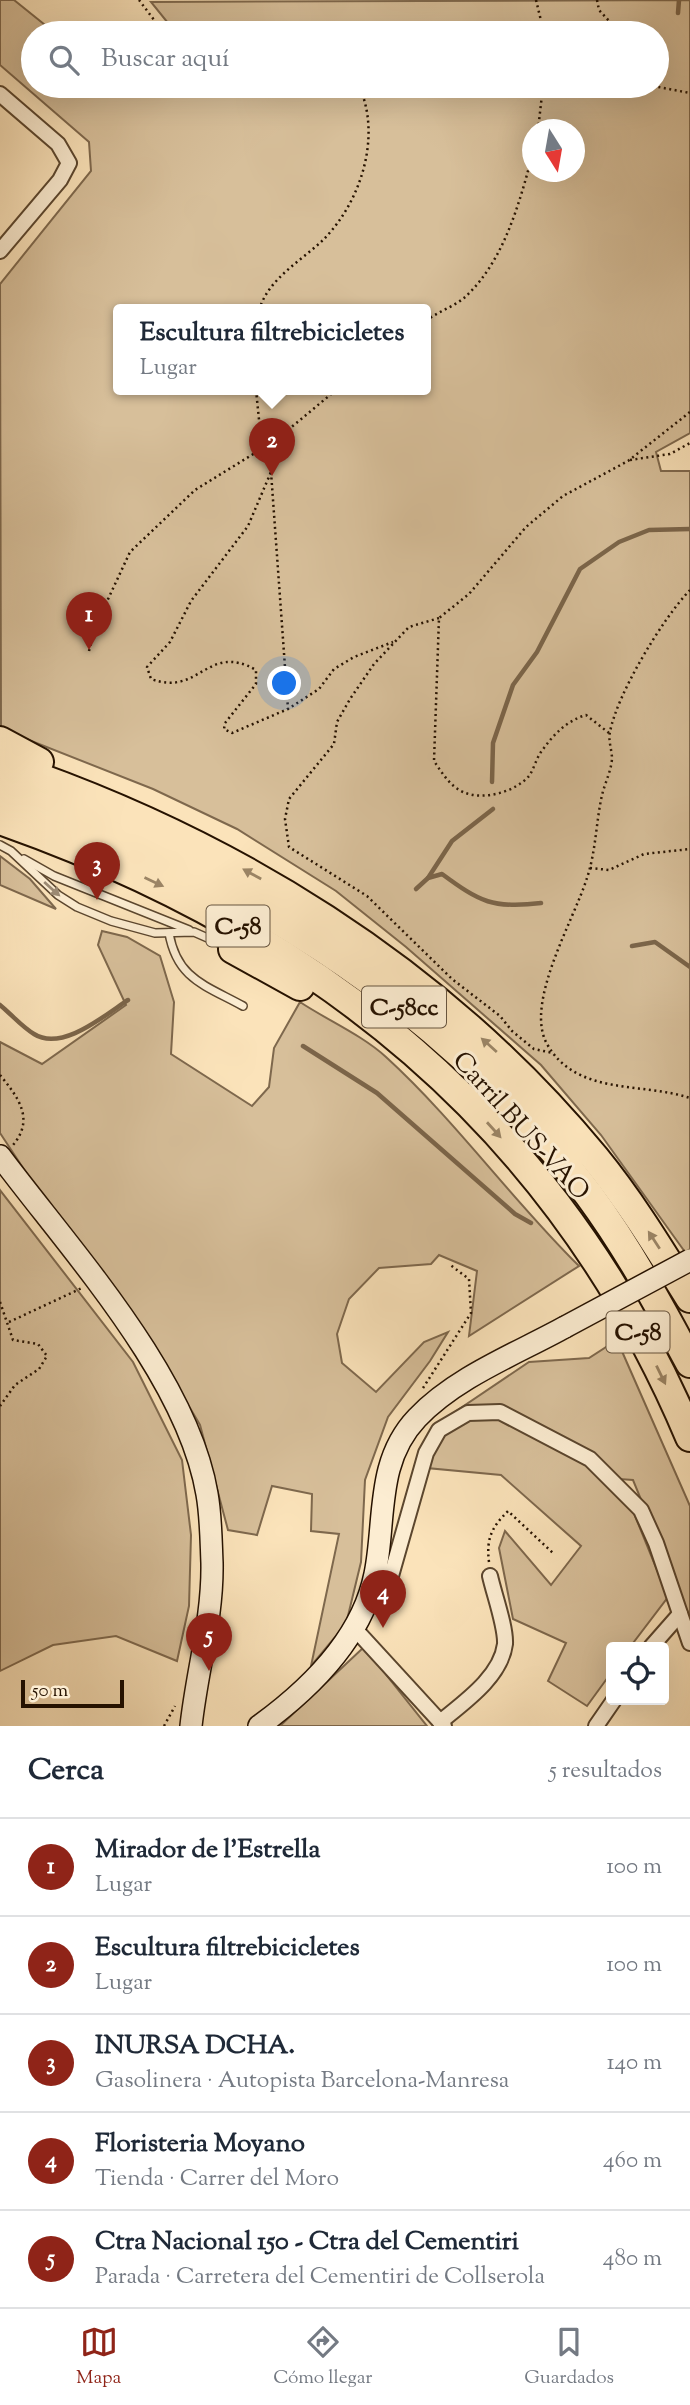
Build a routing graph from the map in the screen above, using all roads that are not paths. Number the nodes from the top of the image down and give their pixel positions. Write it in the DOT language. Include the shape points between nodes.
graph roads {
  1 [pos="0,94"];
  2 [pos="0,251"];
  3 [pos="0,741"];
  4 [pos="0,764"];
  5 [pos="0,792"];
  6 [pos="77,792"];
  7 [pos="0,820"];
  8 [pos="0,845"];
  9 [pos="11,851"];
  10 [pos="194,932"];
  11 [pos="169,933"];
  12 [pos="233,949"];
  13 [pos="243,1006"];
  14 [pos="447,1080"];
  15 [pos="6,1151"];
  16 [pos="690,1260"];
  17 [pos="690,1298"];
  18 [pos="690,1363"];
  19 [pos="690,1437"];
  20 [pos="490,1576"];
  21 [pos="368,1599"];
  22 [pos="680,1614"];
  23 [pos="355,1629"];
  24 [pos="655,1642"];
  25 [pos="690,1643"];
  26 [pos="185,1700"];
  27 [pos="611,1705"];
  28 [pos="266,1722"];
  29 [pos="442,1724"];
  30 [pos="176,1726"];
  31 [pos="191,1726"];
  32 [pos="596,1726"];
  1 -- 2 [label="street" via="58,144 69,163"];
  3 -- 6 [label="highway" via="40,763"];
  4 -- 6 [label="highway, C-58"];
  5 -- 18 [label="highway, Carril BUS-VAO / C-58cc" via="134,843 259,906 342,960 438,1034 502,1097 588,1195 640,1273"];
  17 -- 6 [label="highway, C-58, one-way" via="596,1160 511,1066 450,1010 339,926 253,874 160,826"];
  7 -- 14 [label="highway, C-58, one-way" via="128,870 252,934 368,1012"];
  8 -- 9 [label="lane"];
  9 -- 10 [label="lane" via="54,876"];
  9 -- 11 [label="lane, one-way" via="77,907 111,921"];
  10 -- 11 [label="lane"];
  10 -- 12 [label="lane"];
  11 -- 13 [label="lane" via="172,953 183,970"];
  12 -- 14 [label="highway" via="321,998"];
  14 -- 19 [label="highway, C-58, one-way" via="517,1155 582,1238 652,1357"];
  15 -- 26 [label="main road" via="143,1348 170,1391 192,1441 207,1494 212,1564 206,1637"];
  16 -- 21 [label="main road, bridge" via="472,1378 416,1418 384,1484"];
  20 -- 29 [label="street" via="505,1643 499,1664"];
  21 -- 22 [label="street" via="387,1590 426,1452 439,1430 468,1413 500,1412 590,1459 641,1510"];
  21 -- 23 [label="main road"];
  22 -- 24 [label="street"];
  22 -- 25 [label="street"];
  23 -- 28 [label="main road" via="321,1672"];
  23 -- 29 [label="street"];
  26 -- 30 [label="main road"];
  26 -- 31 [label="main road"];
  27 -- 32 [label="street"];
}
